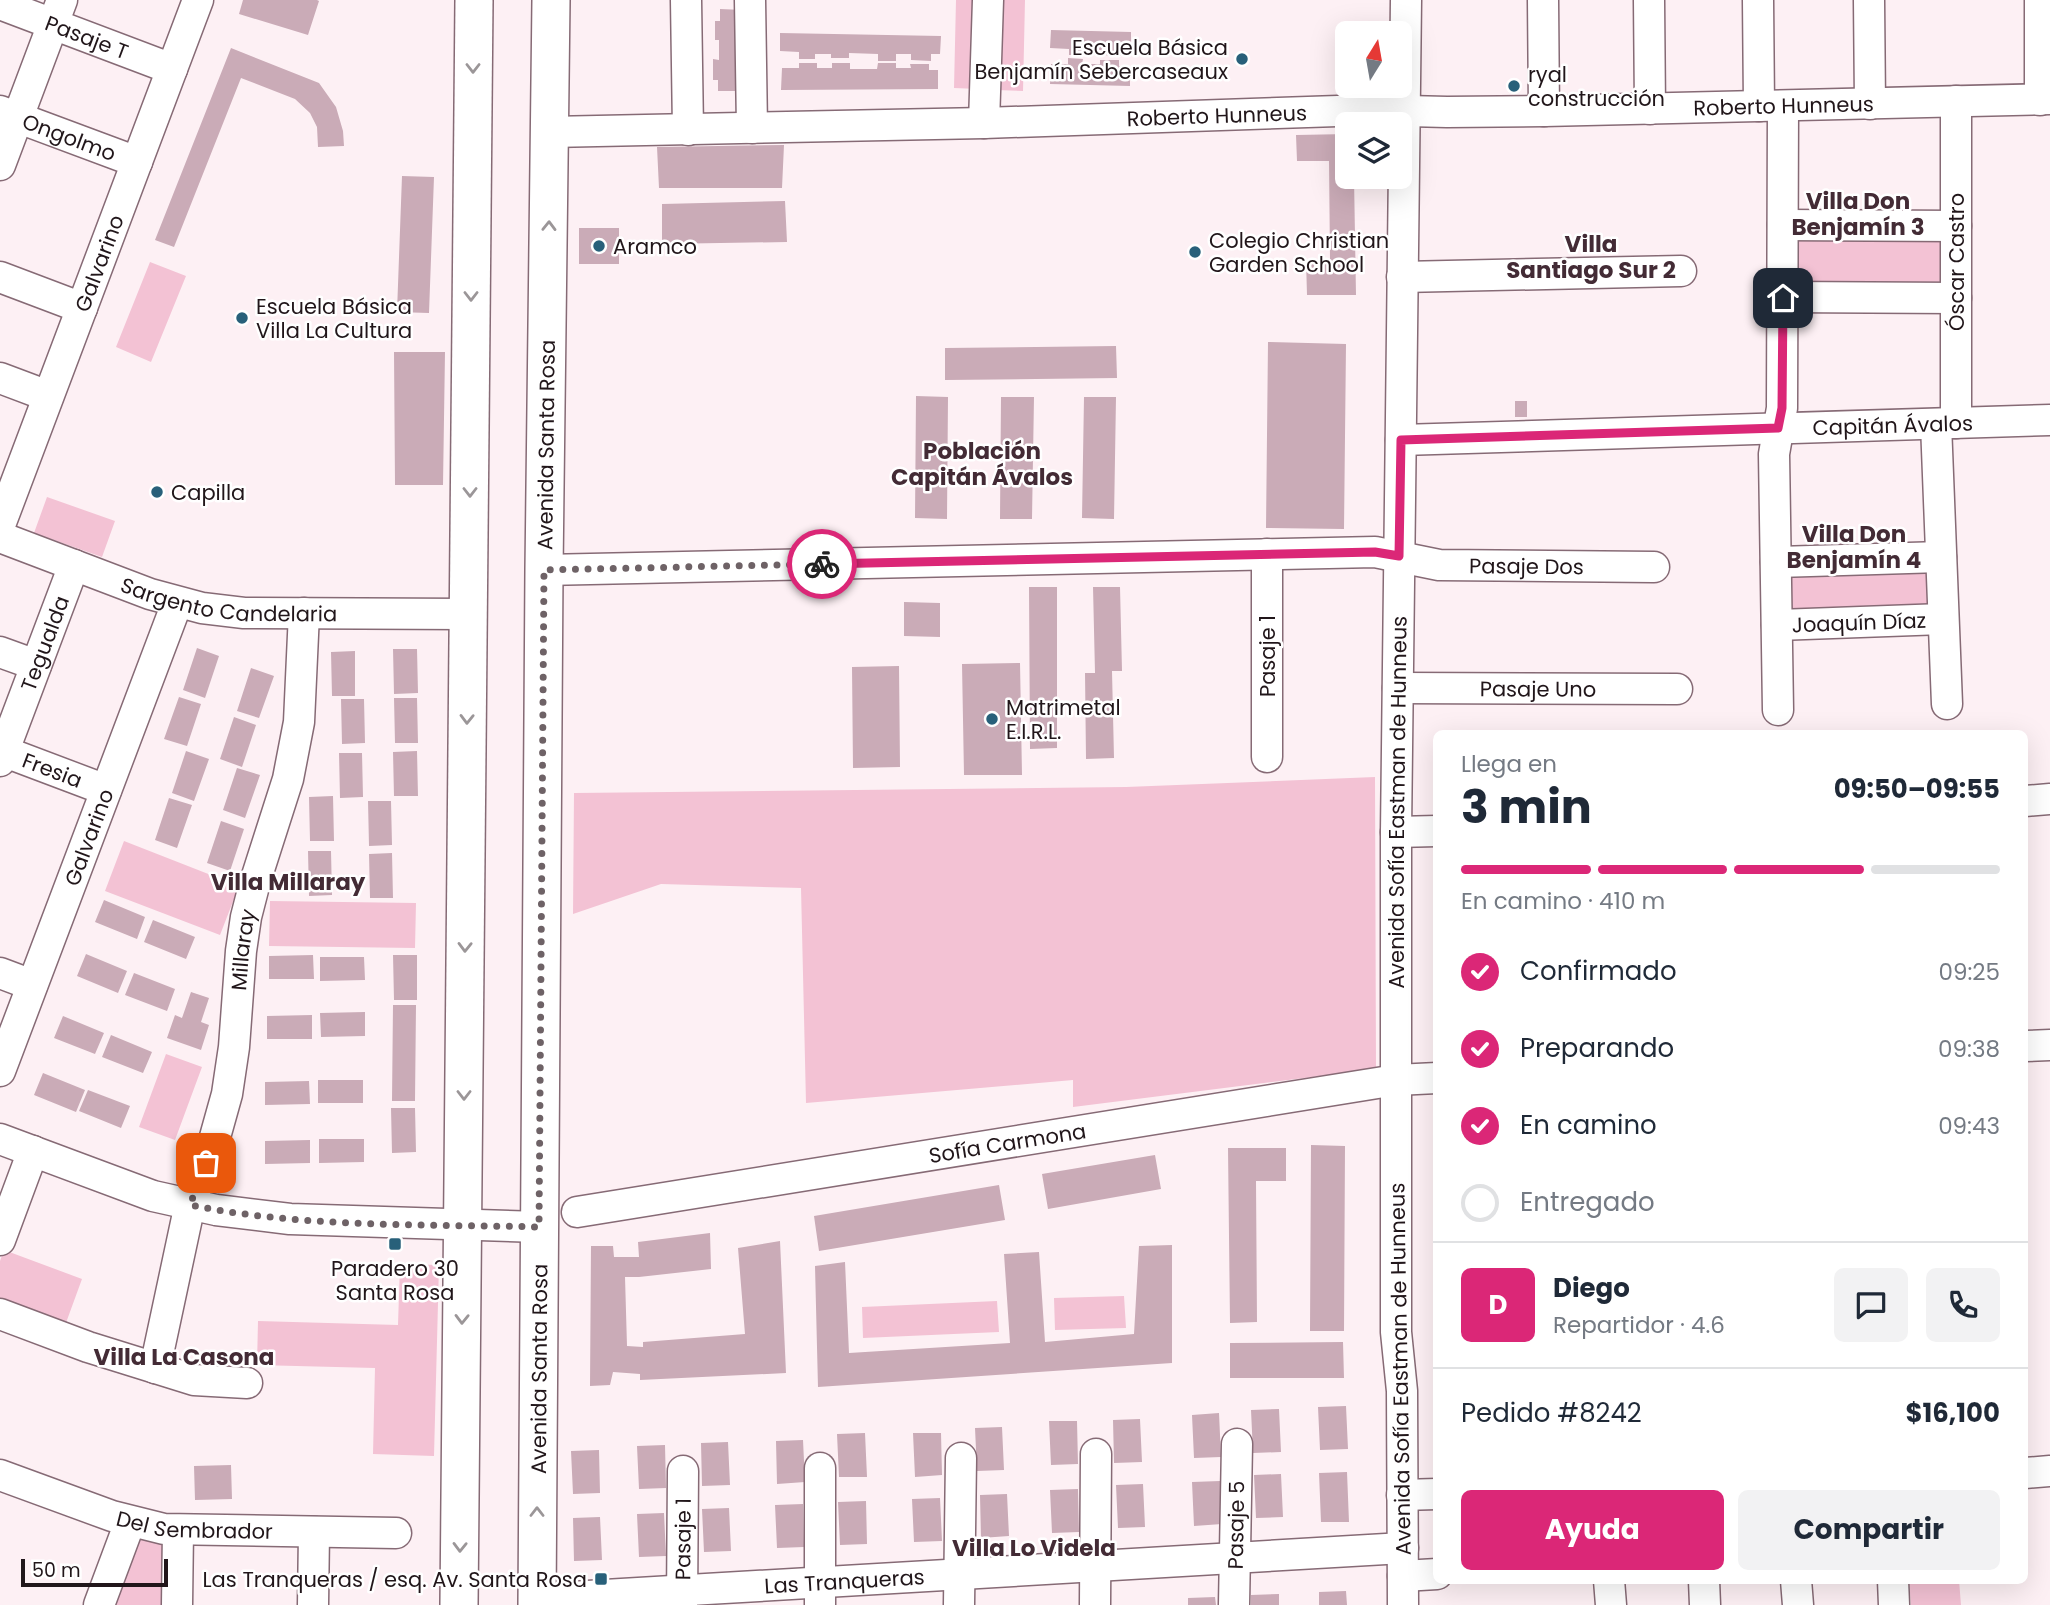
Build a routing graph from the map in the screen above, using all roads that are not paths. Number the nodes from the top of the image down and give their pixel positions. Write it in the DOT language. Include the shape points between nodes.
graph roads {
  1 [pos="198,0"];
  2 [pos="474,0"];
  3 [pos="551,0"];
  4 [pos="750,0"];
  5 [pos="988,0"];
  6 [pos="1406,0"];
  7 [pos="1542,0"];
  8 [pos="1649,0"];
  9 [pos="1758,0"];
  10 [pos="1868,0"];
  11 [pos="2040,0"];
  12 [pos="687,2"];
  13 [pos="0,4"];
  14 [pos="58,12"];
  15 [pos="172,69"];
  16 [pos="2045,99"];
  17 [pos="1956,102"];
  18 [pos="1870,104"];
  19 [pos="1771,106"];
  20 [pos="1650,109"];
  21 [pos="1404,111"];
  22 [pos="1545,111"];
  23 [pos="9,114"];
  24 [pos="984,123"];
  25 [pos="752,128"];
  26 [pos="688,130"];
  27 [pos="550,132"];
  28 [pos="137,162"];
  29 [pos="0,165"];
  30 [pos="1783,225"];
  31 [pos="1956,226"];
  32 [pos="1681,271"];
  33 [pos="0,277"];
  34 [pos="1402,277"];
  35 [pos="1783,298"];
  36 [pos="1956,298"];
  37 [pos="82,308"];
  38 [pos="0,378"];
  39 [pos="48,396"];
  40 [pos="2050,420"];
  41 [pos="1946,424"];
  42 [pos="1778,428"];
  43 [pos="1401,440"];
  44 [pos="0,525"];
  45 [pos="0,537"];
  46 [pos="1268,554"];
  47 [pos="1399,556"];
  48 [pos="1941,557"];
  49 [pos="1776,562"];
  50 [pos="74,565"];
  51 [pos="1654,567"];
  52 [pos="544,570"];
  53 [pos="177,603"];
  54 [pos="304,613"];
  55 [pos="468,614"];
  56 [pos="1943,619"];
  57 [pos="1777,625"];
  58 [pos="0,652"];
  59 [pos="36,665"];
  60 [pos="1398,688"];
  61 [pos="1677,689"];
  62 [pos="1947,704"];
  63 [pos="1778,709"];
  64 [pos="1,754"];
  65 [pos="1267,757"];
  66 [pos="106,790"];
  67 [pos="2050,799"];
  68 [pos="2028,801"];
  69 [pos="1433,831"];
  70 [pos="1396,832"];
  71 [pos="0,973"];
  72 [pos="33,985"];
  73 [pos="2050,1045"];
  74 [pos="2028,1046"];
  75 [pos="0,1071"];
  76 [pos="1433,1078"];
  77 [pos="1396,1080"];
  78 [pos="0,1139"];
  79 [pos="33,1151"];
  80 [pos="190,1205"];
  81 [pos="577,1212"];
  82 [pos="463,1226"];
  83 [pos="539,1227"];
  84 [pos="0,1240"];
  85 [pos="0,1314"];
  86 [pos="155,1368"];
  87 [pos="247,1383"];
  88 [pos="1237,1444"];
  89 [pos="1096,1454"];
  90 [pos="961,1458"];
  91 [pos="820,1468"];
  92 [pos="683,1471"];
  93 [pos="2050,1471"];
  94 [pos="2028,1473"];
  95 [pos="1,1479"];
  96 [pos="1433,1494"];
  97 [pos="1402,1495"];
  98 [pos="130,1522"];
  99 [pos="178,1530"];
  100 [pos="314,1532"];
  101 [pos="396,1532"];
  102 [pos="1235,1558"];
  103 [pos="1096,1566"];
  104 [pos="960,1574"];
  105 [pos="1433,1574"];
  106 [pos="1403,1576"];
  107 [pos="1609,1584"];
  108 [pos="1704,1584"];
  109 [pos="1796,1584"];
  110 [pos="1893,1584"];
  111 [pos="820,1594"];
  112 [pos="682,1598"];
  113 [pos="537,1602"];
  114 [pos="99,1605"];
  115 [pos="177,1605"];
  116 [pos="313,1605"];
  117 [pos="459,1605"];
  118 [pos="959,1605"];
  119 [pos="1095,1605"];
  120 [pos="1234,1605"];
  121 [pos="1611,1605"];
  122 [pos="1705,1605"];
  123 [pos="1798,1605"];
  124 [pos="1894,1605"];
  1 -- 15 [label="street, Galvarino"];
  2 -- 55 [label="main road, one-way"];
  3 -- 27 [label="main road, Avenida Santa Rosa"];
  4 -- 25 [label="street"];
  5 -- 24 [label="street"];
  6 -- 21 [label="street, Avenida Sofía Eastman de Hunneus"];
  7 -- 22 [label="street"];
  8 -- 20 [label="street"];
  9 -- 19 [label="street"];
  10 -- 18 [label="street"];
  11 -- 16 [label="street"];
  12 -- 26 [label="street"];
  13 -- 14 [label="street, Pasaje T"];
  14 -- 15 [label="street, Pasaje T"];
  14 -- 23 [label="street"];
  15 -- 28 [label="street, Galvarino"];
  16 -- 17 [label="street, Roberto Hunneus"];
  17 -- 18 [label="street, Roberto Hunneus"];
  17 -- 31 [label="street, Óscar Castro"];
  18 -- 19 [label="street, Roberto Hunneus"];
  19 -- 20 [label="street, Roberto Hunneus"];
  19 -- 30 [label="street"];
  20 -- 22 [label="street, Roberto Hunneus"];
  21 -- 22 [label="street, Roberto Hunneus"];
  21 -- 24 [label="street, Roberto Hunneus"];
  21 -- 34 [label="street, Avenida Sofía Eastman de Hunneus"];
  23 -- 28 [label="street, Ongolmo"];
  23 -- 29 [label="street"];
  24 -- 25 [label="street, Roberto Hunneus"];
  25 -- 26 [label="street, Roberto Hunneus"];
  26 -- 27 [label="street, Roberto Hunneus"];
  52 -- 27 [label="main road, Avenida Santa Rosa, one-way"];
  28 -- 37 [label="street, Galvarino"];
  30 -- 31 [label="street"];
  30 -- 35 [label="street"];
  31 -- 36 [label="street, Óscar Castro"];
  32 -- 34 [label="street"];
  33 -- 37 [label="street"];
  34 -- 43 [label="street, Avenida Sofía Eastman de Hunneus"];
  35 -- 36 [label="street"];
  35 -- 42 [label="street"];
  36 -- 41 [label="street, Óscar Castro"];
  37 -- 39 [label="street, Galvarino"];
  38 -- 39 [label="street"];
  39 -- 44 [label="street, Galvarino"];
  40 -- 41 [label="street, Capitán Ávalos"];
  41 -- 42 [label="street, Capitán Ávalos"];
  41 -- 48 [label="street, Óscar Castro"];
  42 -- 43 [label="street, Capitán Ávalos"];
  42 -- 49 [label="street" via="1774,454"];
  43 -- 47 [label="street, Avenida Sofía Eastman de Hunneus"];
  45 -- 50 [label="street, Sargento Candelaria"];
  46 -- 47 [label="street" via="1375,552"];
  46 -- 52 [label="street"];
  46 -- 65 [label="street, Pasaje 1"];
  47 -- 51 [label="street, Pasaje Dos" via="1439,565"];
  47 -- 60 [label="street, Avenida Sofía Eastman de Hunneus"];
  48 -- 49 [label="street"];
  48 -- 56 [label="street, Óscar Castro"];
  49 -- 57 [label="street"];
  50 -- 53 [label="street, Sargento Candelaria"];
  50 -- 59 [label="street, Tegualda"];
  52 -- 83 [label="main road, Avenida Santa Rosa"];
  53 -- 54 [label="street, Sargento Candelaria" via="222,611"];
  53 -- 66 [label="street, Galvarino"];
  54 -- 55 [label="street, Sargento Candelaria"];
  54 -- 80 [label="street, Millaray" via="294,751 246,917 227,1094"];
  55 -- 82 [label="main road, one-way"];
  56 -- 57 [label="street, Joaquín Díaz"];
  56 -- 62 [label="street, Óscar Castro"];
  57 -- 63 [label="street"];
  58 -- 59 [label="street"];
  59 -- 64 [label="street, Tegualda"];
  60 -- 61 [label="street, Pasaje Uno"];
  60 -- 70 [label="street, Avenida Sofía Eastman de Hunneus"];
  64 -- 66 [label="street, Fresia"];
  66 -- 72 [label="street, Galvarino"];
  67 -- 68 [label="street"];
  69 -- 70 [label="street"];
  70 -- 77 [label="street, Avenida Sofía Eastman de Hunneus"];
  71 -- 72 [label="street"];
  72 -- 75 [label="street, Galvarino"];
  73 -- 74 [label="street"];
  76 -- 77 [label="street, Sofía Carmona"];
  77 -- 81 [label="street, Sofía Carmona"];
  77 -- 97 [label="street, Avenida Sofía Eastman de Hunneus" via="1396,1332 1402,1391"];
  78 -- 79 [label="street"];
  79 -- 80 [label="street" via="153,1196"];
  79 -- 84 [label="street"];
  80 -- 82 [label="street" via="290,1219"];
  80 -- 86 [label="street, Millaray"];
  82 -- 83 [label="street"];
  82 -- 117 [label="main road, one-way"];
  113 -- 83 [label="main road, Avenida Santa Rosa, one-way"];
  85 -- 86 [label="street"];
  86 -- 87 [label="street" via="194,1380"];
  88 -- 102 [label="street, Pasaje 5"];
  89 -- 103 [label="street"];
  90 -- 104 [label="street"];
  91 -- 111 [label="street"];
  92 -- 112 [label="street, Pasaje 1"];
  93 -- 94 [label="street"];
  95 -- 98 [label="street, Del Sembrador"];
  96 -- 97 [label="street"];
  97 -- 106 [label="street, Avenida Sofía Eastman de Hunneus"];
  98 -- 99 [label="street, Del Sembrador"];
  98 -- 114 [label="street"];
  99 -- 100 [label="street, Del Sembrador"];
  99 -- 115 [label="street"];
  100 -- 101 [label="street, Del Sembrador"];
  100 -- 116 [label="street"];
  102 -- 103 [label="street, Las Tranqueras"];
  102 -- 106 [label="street, Las Tranqueras"];
  102 -- 120 [label="street, Pasaje 5"];
  103 -- 104 [label="street, Las Tranqueras"];
  103 -- 119 [label="street"];
  104 -- 111 [label="street, Las Tranqueras"];
  104 -- 118 [label="street"];
  105 -- 106 [label="street, Las Tranqueras"];
  107 -- 121 [label="street"];
  108 -- 122 [label="street"];
  109 -- 123 [label="street"];
  110 -- 124 [label="street"];
  111 -- 112 [label="street, Las Tranqueras"];
  112 -- 113 [label="street, Las Tranqueras"];
}
